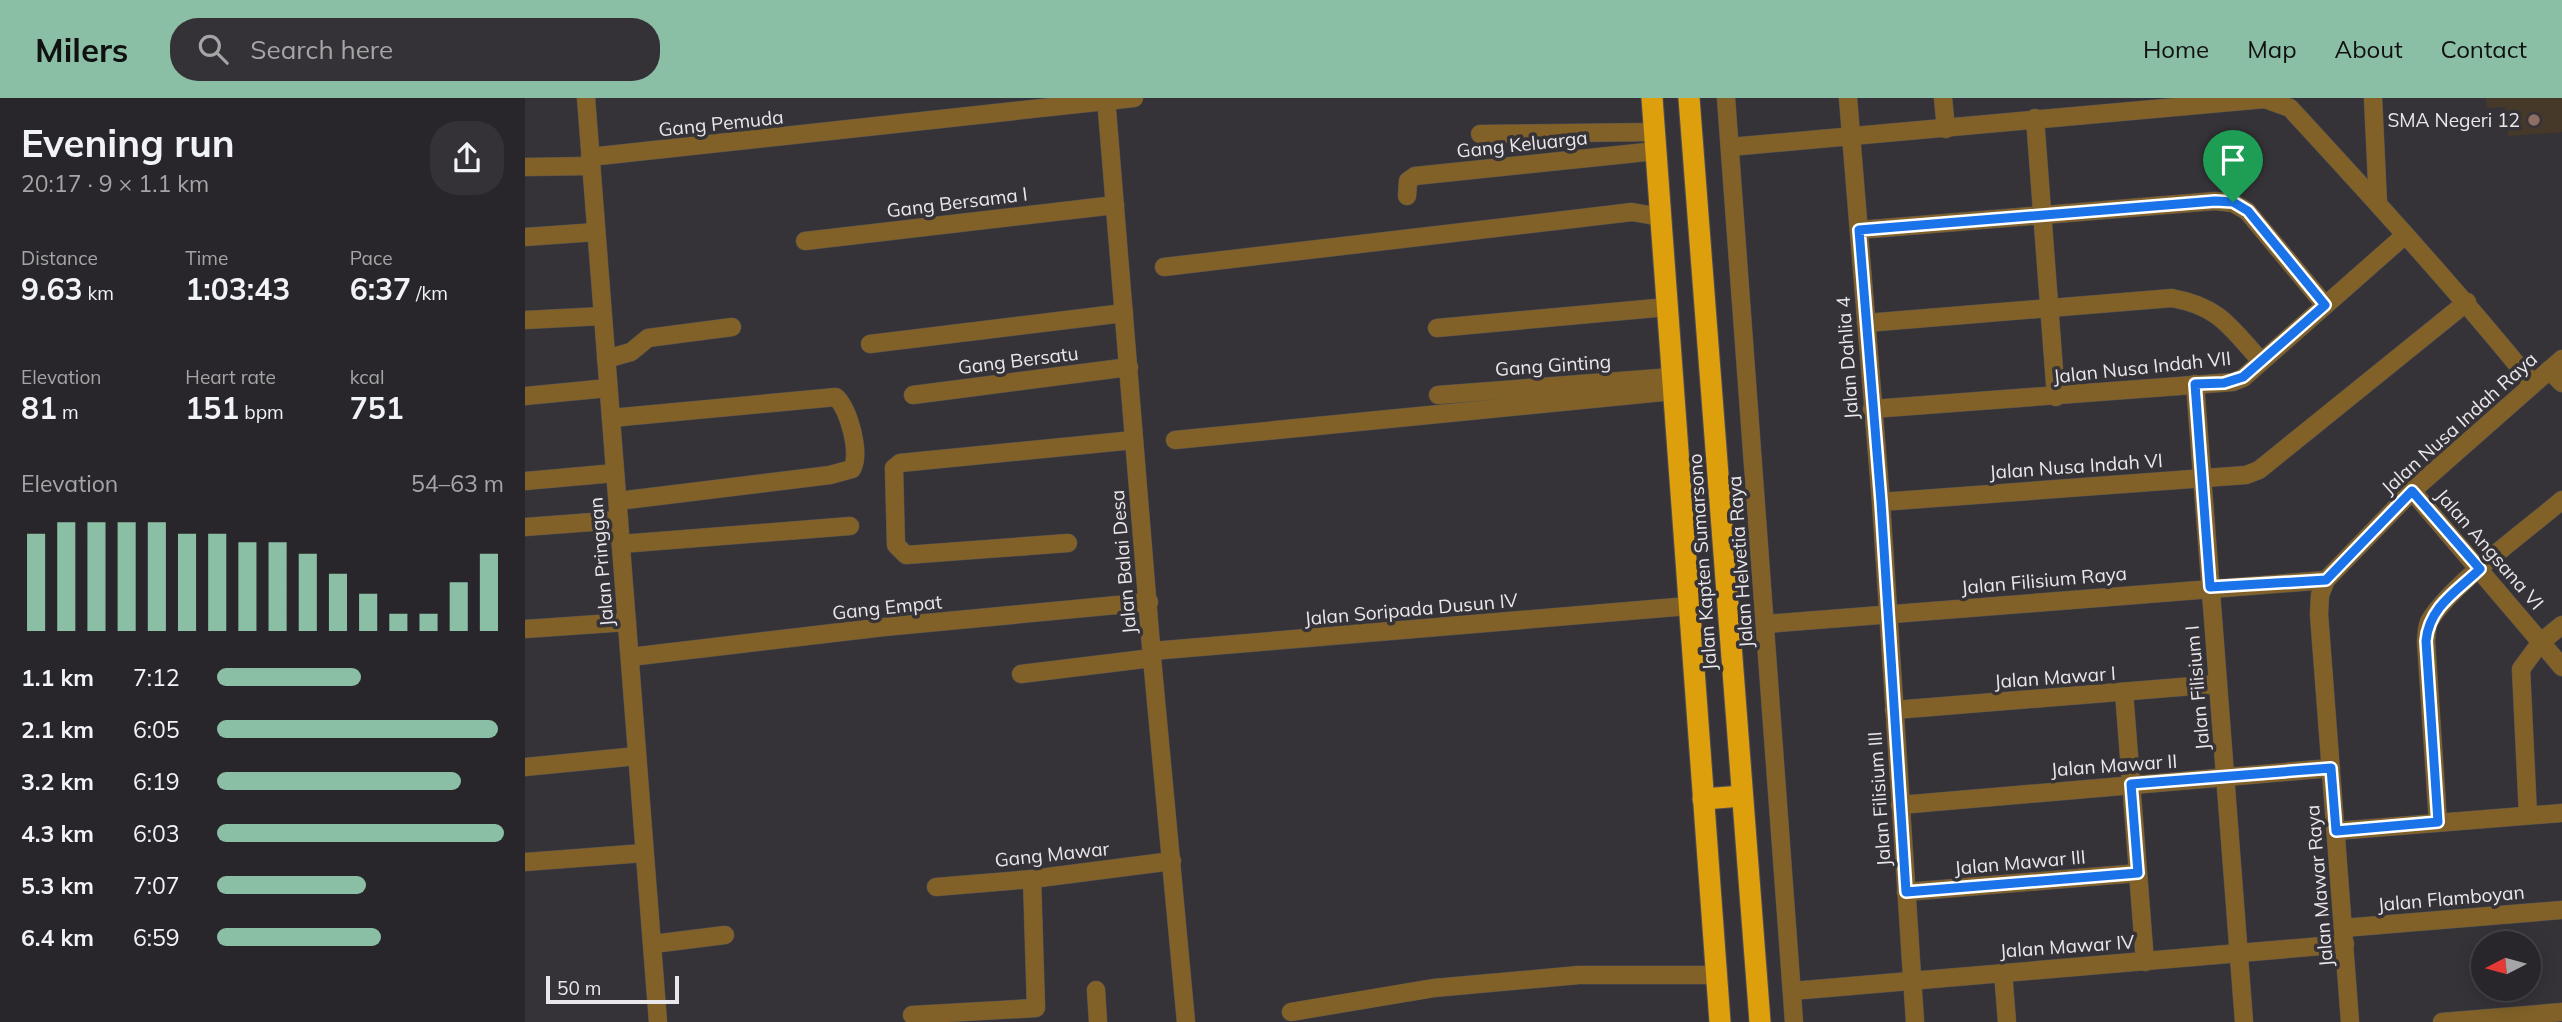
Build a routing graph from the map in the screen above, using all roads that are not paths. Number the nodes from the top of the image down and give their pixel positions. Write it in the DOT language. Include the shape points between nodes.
graph roads {
  1 [pos="586,98"];
  2 [pos="1134,98"];
  3 [pos="1653,98"];
  4 [pos="1689,98"];
  5 [pos="1726,98"];
  6 [pos="1849,98"];
  7 [pos="1943,98"];
  8 [pos="2373,98"];
  9 [pos="1106,99"];
  10 [pos="2229,100"];
  11 [pos="2035,118"];
  12 [pos="1946,129"];
  13 [pos="1480,134"];
  14 [pos="1851,136"];
  15 [pos="1656,141"];
  16 [pos="1730,147"];
  17 [pos="591,162"];
  18 [pos="525,167"];
  19 [pos="1407,196"];
  20 [pos="2378,203"];
  21 [pos="1115,205"];
  22 [pos="2043,214"];
  23 [pos="1661,217"];
  24 [pos="1859,230"];
  25 [pos="596,232"];
  26 [pos="2404,236"];
  27 [pos="525,237"];
  28 [pos="805,241"];
  29 [pos="1164,267"];
  30 [pos="2467,302"];
  31 [pos="2325,305"];
  32 [pos="1667,307"];
  33 [pos="2051,309"];
  34 [pos="1124,313"];
  35 [pos="603,316"];
  36 [pos="525,320"];
  37 [pos="1866,323"];
  38 [pos="732,327"];
  39 [pos="1437,328"];
  40 [pos="870,344"];
  41 [pos="606,359"];
  42 [pos="2261,361"];
  43 [pos="2556,365"];
  44 [pos="1129,367"];
  45 [pos="2562,383"];
  46 [pos="1672,384"];
  47 [pos="2195,384"];
  48 [pos="2533,384"];
  49 [pos="608,388"];
  50 [pos="913,395"];
  51 [pos="1438,395"];
  52 [pos="525,396"];
  53 [pos="2056,397"];
  54 [pos="1872,409"];
  55 [pos="611,418"];
  56 [pos="1134,440"];
  57 [pos="1175,440"];
  58 [pos="615,473"];
  59 [pos="2201,478"];
  60 [pos="525,481"];
  61 [pos="2412,491"];
  62 [pos="2562,500"];
  63 [pos="618,502"];
  64 [pos="1881,502"];
  65 [pos="619,520"];
  66 [pos="851,526"];
  67 [pos="525,527"];
  68 [pos="1068,543"];
  69 [pos="621,544"];
  70 [pos="2480,569"];
  71 [pos="2326,580"];
  72 [pos="2210,587"];
  73 [pos="1149,602"];
  74 [pos="1681,606"];
  75 [pos="1887,615"];
  76 [pos="627,622"];
  77 [pos="1766,624"];
  78 [pos="2562,625"];
  79 [pos="525,629"];
  80 [pos="2541,642"];
  81 [pos="1152,655"];
  82 [pos="630,657"];
  83 [pos="2562,667"];
  84 [pos="1021,674"];
  85 [pos="2218,684"];
  86 [pos="2125,692"];
  87 [pos="1894,710"];
  88 [pos="637,756"];
  89 [pos="525,767"];
  90 [pos="2331,768"];
  91 [pos="2226,778"];
  92 [pos="2131,784"];
  93 [pos="1742,796"];
  94 [pos="1703,799"];
  95 [pos="1900,804"];
  96 [pos="2562,813"];
  97 [pos="2528,815"];
  98 [pos="2438,822"];
  99 [pos="2336,831"];
  100 [pos="644,853"];
  101 [pos="1172,860"];
  102 [pos="525,862"];
  103 [pos="2138,873"];
  104 [pos="1032,878"];
  105 [pos="936,887"];
  106 [pos="1906,892"];
  107 [pos="2562,910"];
  108 [pos="725,935"];
  109 [pos="2344,936"];
  110 [pos="653,944"];
  111 [pos="2239,954"];
  112 [pos="2145,962"];
  113 [pos="2003,972"];
  114 [pos="1717,975"];
  115 [pos="1912,980"];
  116 [pos="1096,990"];
  117 [pos="1792,991"];
  118 [pos="1291,1012"];
  119 [pos="912,1015"];
  120 [pos="2551,1016"];
  121 [pos="658,1022"];
  122 [pos="1098,1022"];
  123 [pos="1186,1022"];
  124 [pos="1720,1022"];
  125 [pos="1760,1022"];
  126 [pos="1794,1022"];
  127 [pos="1915,1022"];
  128 [pos="2007,1022"];
  129 [pos="2244,1022"];
  130 [pos="2350,1022"];
  131 [pos="2442,1022"];
  1 -- 17 [label="street, Jalan Pringgan"];
  2 -- 9 [label="street, Gang Pemuda"];
  3 -- 15 [label="highway, Jalan Kapten Sumarsono"];
  4 -- 93 [label="highway, Jalan Kapten Sumarsono"];
  5 -- 16 [label="street, Jalan Helvetia Raya"];
  6 -- 14 [label="street, Jalan Dahlia 4"];
  7 -- 12 [label="street"];
  8 -- 20 [label="street"];
  9 -- 17 [label="street, Gang Pemuda"];
  9 -- 21 [label="street, Jalan Balai Desa"];
  10 -- 11 [label="street"];
  10 -- 20 [label="street" via="2266,99 2290,108"];
  11 -- 12 [label="street"];
  11 -- 22 [label="street"];
  12 -- 14 [label="street"];
  13 -- 15 [label="street"];
  14 -- 16 [label="street"];
  14 -- 24 [label="street, Jalan Dahlia 4"];
  15 -- 19 [label="street, Gang Keluarga" via="1415,176 1408,181"];
  15 -- 23 [label="highway, Jalan Kapten Sumarsono"];
  16 -- 77 [label="street, Jalan Helvetia Raya"];
  17 -- 18 [label="street, Gang Pemuda"];
  17 -- 25 [label="street, Jalan Pringgan"];
  20 -- 26 [label="street"];
  21 -- 28 [label="street, Gang Bersama I"];
  21 -- 34 [label="street, Jalan Balai Desa"];
  22 -- 24 [label="street"];
  22 -- 31 [label="street" via="2233,202 2248,211"];
  22 -- 33 [label="street"];
  23 -- 29 [label="street" via="1632,212"];
  23 -- 32 [label="highway, Jalan Kapten Sumarsono"];
  24 -- 37 [label="street, Jalan Dahlia 4"];
  25 -- 27 [label="street"];
  25 -- 35 [label="street, Jalan Pringgan"];
  26 -- 30 [label="street"];
  26 -- 31 [label="street, Jalan Nusa Indah VII"];
  30 -- 48 [label="street"];
  30 -- 59 [label="street, Jalan Nusa Indah VI" via="2272,463 2246,475"];
  31 -- 42 [label="street, Jalan Nusa Indah VII"];
  32 -- 39 [label="street"];
  32 -- 46 [label="highway, Jalan Kapten Sumarsono"];
  33 -- 37 [label="street"];
  33 -- 42 [label="street" via="2172,298 2195,302 2214,311"];
  33 -- 53 [label="street"];
  34 -- 40 [label="street"];
  34 -- 44 [label="street, Jalan Balai Desa"];
  35 -- 36 [label="street"];
  35 -- 41 [label="street, Jalan Pringgan"];
  37 -- 54 [label="street, Jalan Dahlia 4"];
  38 -- 41 [label="street" via="649,338 631,352"];
  41 -- 49 [label="street, Jalan Pringgan"];
  42 -- 47 [label="street, Jalan Nusa Indah VII" via="2233,382"];
  43 -- 45 [label="street"];
  43 -- 48 [label="street, Jalan Nusa Indah Raya"];
  44 -- 50 [label="street, Gang Bersatu"];
  44 -- 56 [label="street, Jalan Balai Desa"];
  46 -- 51 [label="street, Gang Ginting"];
  46 -- 57 [label="street"];
  46 -- 74 [label="highway, Jalan Kapten Sumarsono"];
  47 -- 53 [label="street, Jalan Nusa Indah VII"];
  47 -- 59 [label="street, Jalan Filisium I"];
  48 -- 61 [label="street, Jalan Nusa Indah Raya"];
  49 -- 52 [label="street"];
  49 -- 55 [label="street, Jalan Pringgan"];
  53 -- 54 [label="street, Jalan Nusa Indah VII"];
  54 -- 64 [label="street, Jalan Dahlia 4"];
  55 -- 58 [label="street, Jalan Pringgan"];
  55 -- 63 [label="street" via="836,397 848,413 856,461 852,469 830,475"];
  56 -- 68 [label="street" via="900,463 894,468 896,545 906,555"];
  56 -- 73 [label="street, Jalan Balai Desa"];
  58 -- 60 [label="street"];
  58 -- 63 [label="street, Jalan Pringgan"];
  59 -- 64 [label="street, Jalan Nusa Indah VI"];
  59 -- 72 [label="street, Jalan Filisium I"];
  61 -- 70 [label="street, Jalan Angsana VI"];
  61 -- 71 [label="street, Jalan Nusa Indah Raya"];
  62 -- 70 [label="street"];
  63 -- 65 [label="street, Jalan Pringgan"];
  64 -- 75 [label="street, Jalan Dahlia 4"];
  65 -- 67 [label="street"];
  65 -- 69 [label="street, Jalan Pringgan"];
  66 -- 69 [label="street"];
  69 -- 76 [label="street, Jalan Pringgan"];
  70 -- 80 [label="street, Jalan Angsana VI"];
  70 -- 98 [label="street" via="2438,608 2428,624"];
  71 -- 72 [label="street, Jalan Filisium Raya"];
  71 -- 90 [label="street, Jalan Mawar Raya" via="2319,614"];
  72 -- 75 [label="street, Jalan Filisium Raya"];
  72 -- 85 [label="street, Jalan Filisium I"];
  73 -- 81 [label="street, Jalan Balai Desa"];
  73 -- 82 [label="street, Gang Empat"];
  74 -- 81 [label="street, Jalan Soripada Dusun IV"];
  74 -- 94 [label="highway, Jalan Kapten Sumarsono"];
  75 -- 77 [label="street, Jalan Filisium Raya"];
  75 -- 87 [label="street, Jalan Filisium III"];
  76 -- 79 [label="street"];
  76 -- 82 [label="street, Jalan Pringgan"];
  77 -- 117 [label="street, Jalan Helvetia Raya"];
  78 -- 80 [label="street"];
  80 -- 83 [label="street, Jalan Angsana VI"];
  80 -- 97 [label="street" via="2521,669"];
  81 -- 84 [label="street, Jalan Soripada Dusun IV"];
  81 -- 101 [label="street, Jalan Balai Desa"];
  82 -- 88 [label="street, Jalan Pringgan"];
  85 -- 86 [label="street, Jalan Mawar I"];
  85 -- 91 [label="street, Jalan Filisium I"];
  86 -- 87 [label="street, Jalan Mawar I"];
  86 -- 92 [label="street"];
  87 -- 95 [label="street, Jalan Filisium III"];
  88 -- 89 [label="street"];
  88 -- 100 [label="street, Jalan Pringgan"];
  90 -- 91 [label="street, Jalan Mawar II"];
  90 -- 99 [label="street, Jalan Mawar Raya"];
  91 -- 92 [label="street, Jalan Mawar II"];
  91 -- 111 [label="street, Jalan Filisium I"];
  92 -- 95 [label="street, Jalan Mawar II"];
  92 -- 103 [label="street"];
  93 -- 94 [label="highway"];
  93 -- 125 [label="highway, Jalan Kapten Sumarsono"];
  94 -- 114 [label="highway, Jalan Kapten Sumarsono"];
  95 -- 106 [label="street, Jalan Filisium III"];
  96 -- 97 [label="street"];
  97 -- 98 [label="street"];
  98 -- 99 [label="street"];
  99 -- 109 [label="street, Jalan Mawar Raya"];
  100 -- 102 [label="street"];
  100 -- 110 [label="street, Jalan Pringgan"];
  101 -- 104 [label="street, Gang Mawar"];
  101 -- 123 [label="street, Jalan Balai Desa"];
  103 -- 106 [label="street, Jalan Mawar III"];
  103 -- 112 [label="street"];
  104 -- 105 [label="street, Gang Mawar"];
  104 -- 119 [label="street" via="1037,1008"];
  106 -- 115 [label="street, Jalan Filisium III"];
  107 -- 109 [label="street, Jalan Flamboyan"];
  108 -- 110 [label="street"];
  109 -- 111 [label="street, Jalan Mawar IV"];
  109 -- 130 [label="street, Jalan Mawar Raya"];
  110 -- 121 [label="street, Jalan Pringgan"];
  111 -- 112 [label="street, Jalan Mawar IV"];
  111 -- 129 [label="street, Jalan Filisium I"];
  112 -- 113 [label="street, Jalan Mawar IV"];
  113 -- 115 [label="street, Jalan Mawar IV"];
  113 -- 128 [label="street"];
  114 -- 118 [label="street" via="1579,975 1434,988"];
  114 -- 124 [label="highway, Jalan Kapten Sumarsono"];
  115 -- 117 [label="street, Jalan Mawar IV"];
  115 -- 127 [label="street, Jalan Filisium III"];
  116 -- 122 [label="street"];
  117 -- 126 [label="street, Jalan Helvetia Raya"];
  120 -- 131 [label="street"];
}
